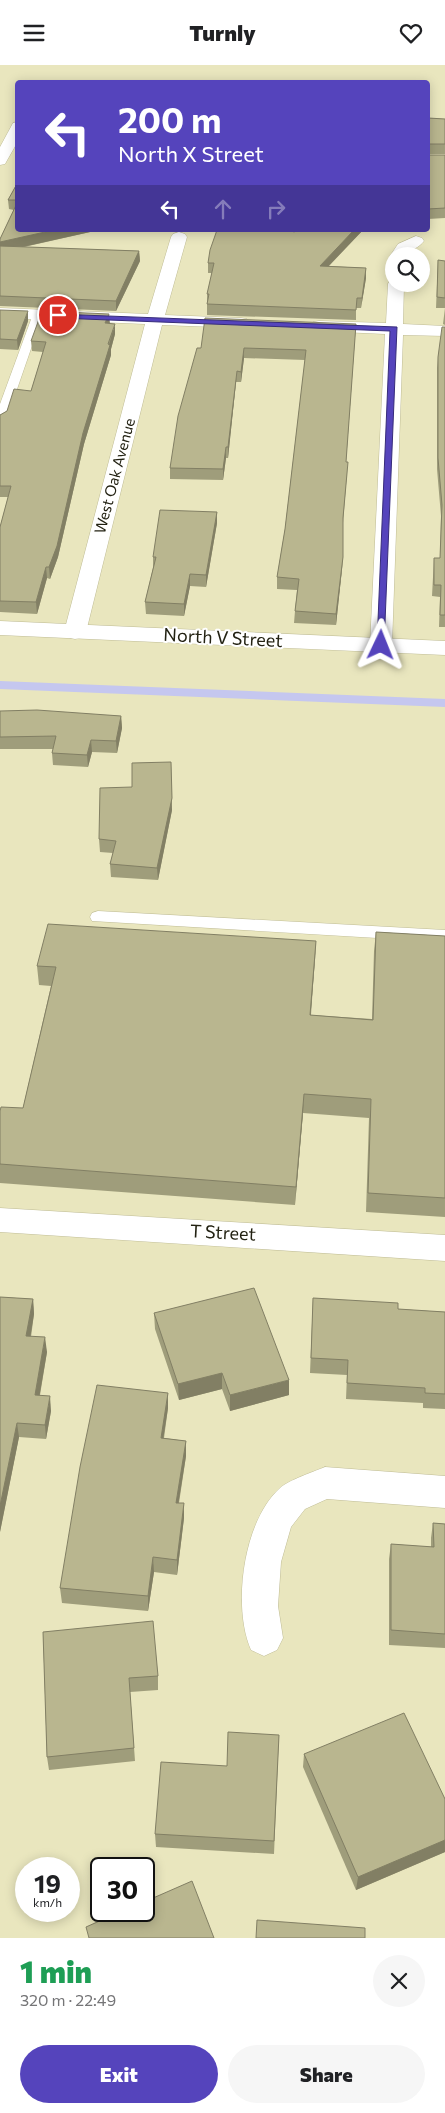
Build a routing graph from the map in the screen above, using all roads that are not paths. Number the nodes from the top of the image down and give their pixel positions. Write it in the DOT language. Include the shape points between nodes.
graph roads {
  1 [pos="14,119"];
  2 [pos="14,142"];
  3 [pos="0,161"];
  4 [pos="179,237"];
  5 [pos="416,241"];
  6 [pos="404,247"];
  7 [pos="396,292"];
  8 [pos="0,313"];
  9 [pos="38,314"];
  10 [pos="156,320"];
  11 [pos="258,324"];
  12 [pos="306,326"];
  13 [pos="394,329"];
  14 [pos="445,331"];
  15 [pos="0,421"];
  16 [pos="0,628"];
  17 [pos="75,632"];
  18 [pos="381,645"];
  19 [pos="445,648"];
  20 [pos="98,917"];
  21 [pos="445,936"];
  22 [pos="0,1220"];
  23 [pos="445,1248"];
  24 [pos="445,1492"];
  25 [pos="264,1638"];
  1 -- 2 [label="street"];
  2 -- 3 [label="street"];
  4 -- 10 [label="street, West Oak Avenue"];
  5 -- 6 [label="street"];
  7 -- 13 [label="street"];
  8 -- 9 [label="street"];
  9 -- 10 [label="street"];
  9 -- 15 [label="lane"];
  10 -- 11 [label="street"];
  10 -- 17 [label="street, West Oak Avenue"];
  12 -- 13 [label="street"];
  13 -- 14 [label="street"];
  13 -- 18 [label="street"];
  16 -- 17 [label="street, North V Street"];
  17 -- 18 [label="street, North V Street"];
  18 -- 19 [label="street, North V Street"];
  20 -- 21 [label="lane"];
  22 -- 23 [label="street, T Street"];
  24 -- 25 [label="street" via="325,1483 293,1498 275,1520 263,1562 260,1606"];
}
